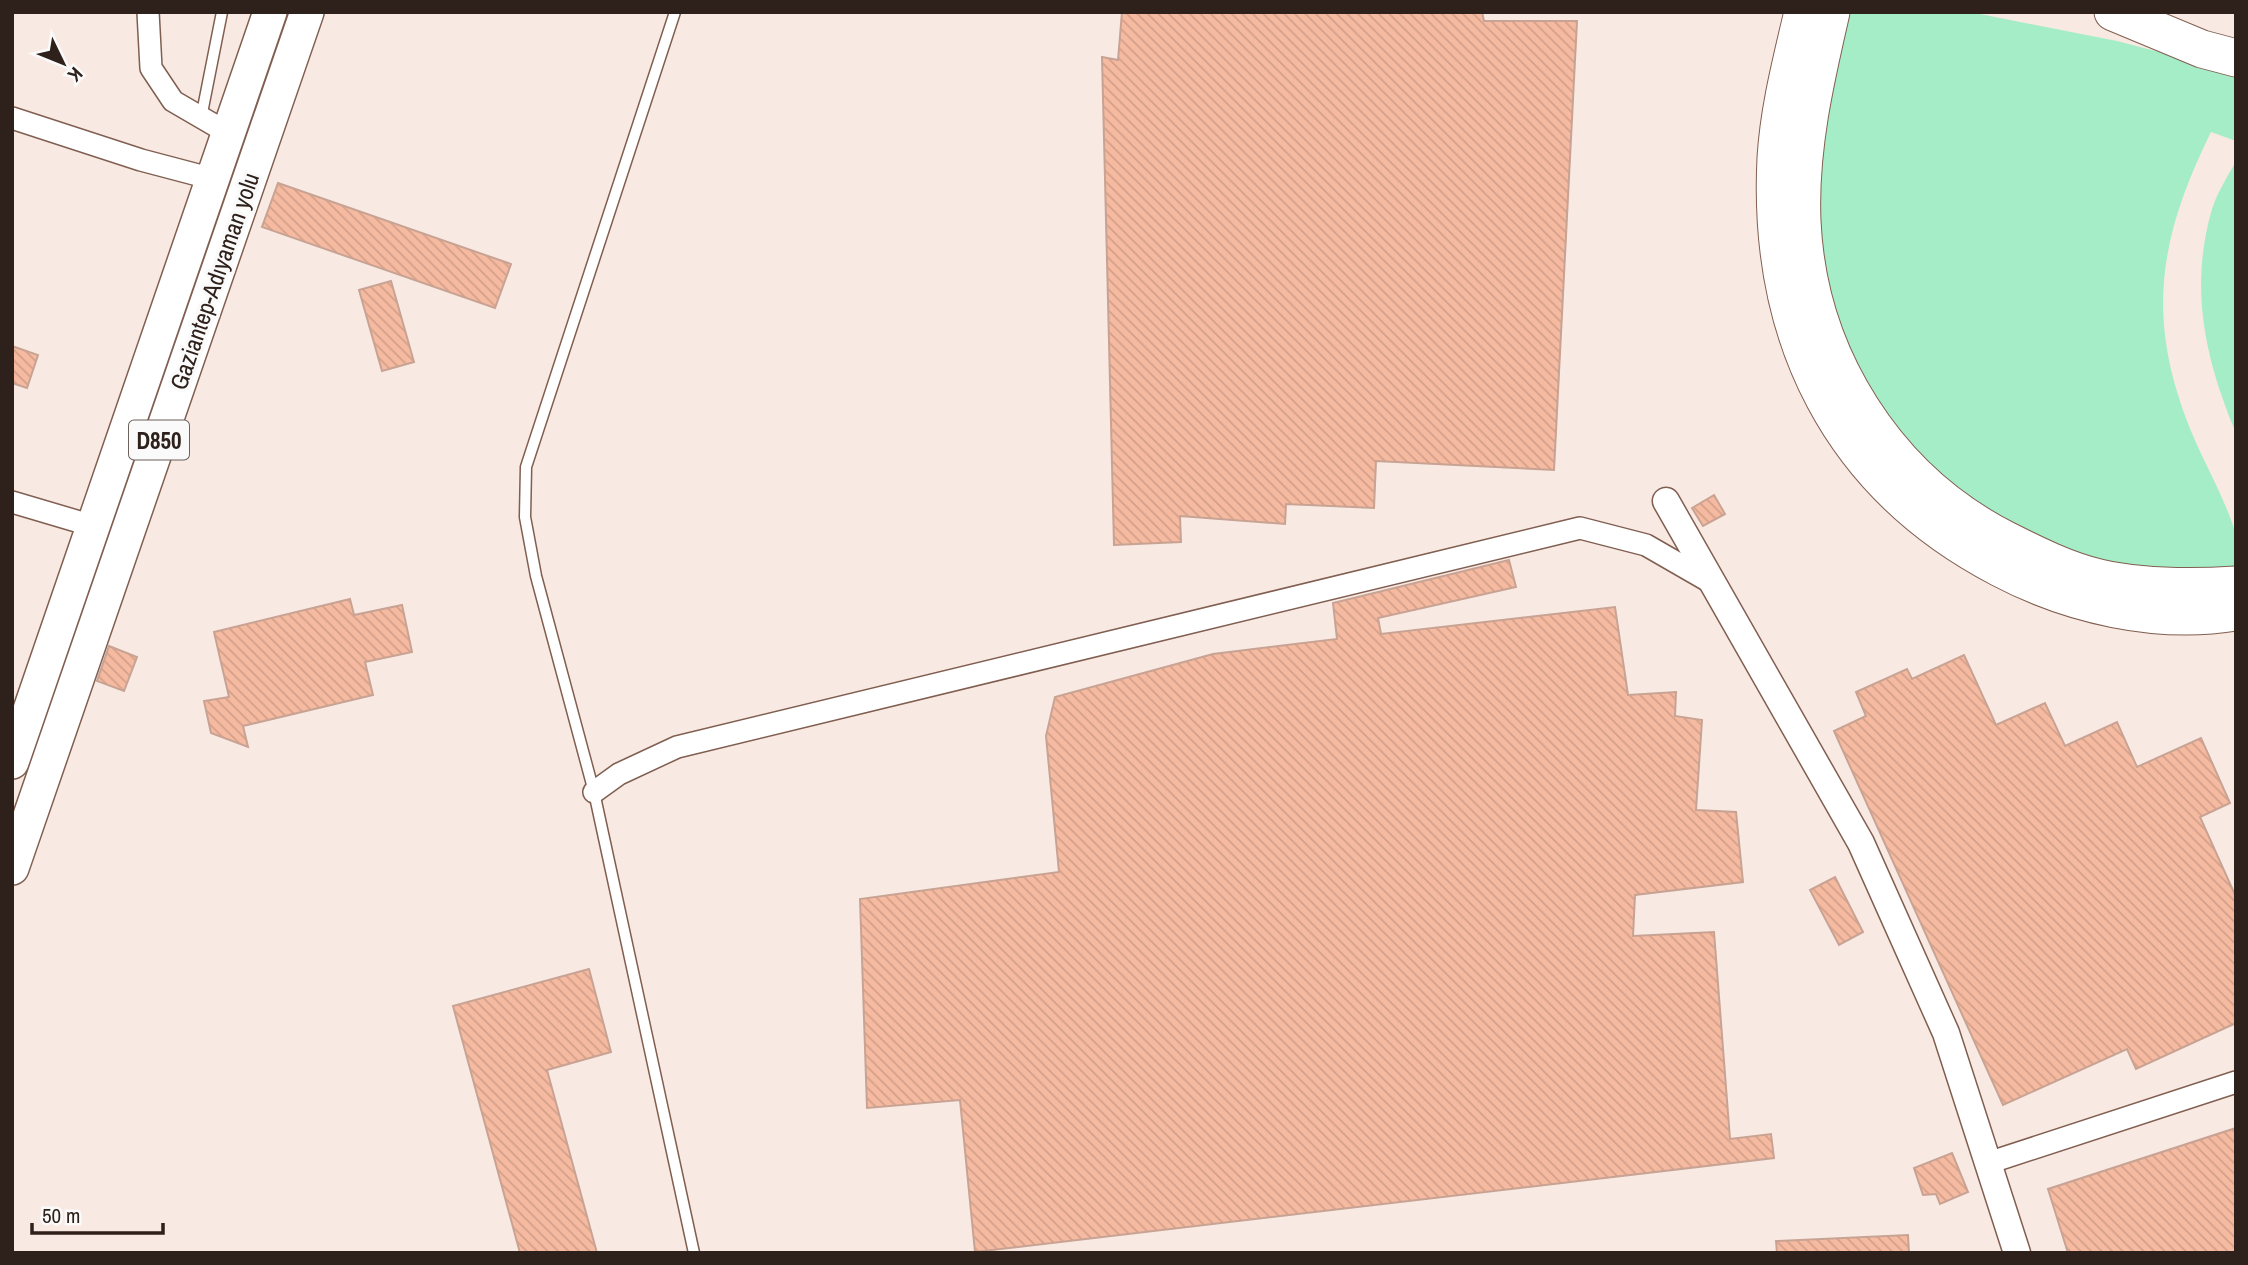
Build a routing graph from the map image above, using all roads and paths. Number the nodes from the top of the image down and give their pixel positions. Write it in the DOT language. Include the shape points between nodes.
graph roads {
  1 [pos="148,12"];
  2 [pos="222,12"];
  3 [pos="270,12"];
  4 [pos="307,12"];
  5 [pos="675,12"];
  6 [pos="1803,12"];
  7 [pos="1831,12"];
  8 [pos="2113,12"];
  9 [pos="2133,12"];
  10 [pos="2236,36"];
  11 [pos="2236,58"];
  12 [pos="12,118"];
  13 [pos="215,125"];
  14 [pos="213,180"];
  15 [pos="1666,501"];
  16 [pos="12,502"];
  17 [pos="93,527"];
  18 [pos="1712,583"];
  19 [pos="2236,585"];
  20 [pos="2236,612"];
  21 [pos="13,759"];
  22 [pos="594,792"];
  23 [pos="12,869"];
  24 [pos="2236,1082"];
  25 [pos="1988,1163"];
  26 [pos="694,1253"];
  27 [pos="2017,1253"];
  1 -- 13 [label="street" via="151,68 173,101"];
  2 -- 13 [label="lane"];
  3 -- 13 [label="highway, Gaziantep-Adıyaman yolu / D850"];
  4 -- 23 [label="highway, Gaziantep-Adıyaman yolu / D850"];
  5 -- 22 [label="lane" via="526,467 525,517 536,576"];
  6 -- 20 [label="highway" via="1776,156 1775,220 1789,308 1807,360 1844,436 1898,499 1932,527 2025,581 2115,608 2165,615"];
  7 -- 19 [label="highway" via="1803,156 1802,222 1816,307 1834,356 1866,418 1886,446 1946,504 2031,554 2099,578 2193,588"];
  8 -- 11 [label="highway"];
  9 -- 10 [label="highway"];
  12 -- 14 [label="street"];
  13 -- 14 [label="highway, Gaziantep-Adıyaman yolu / D850"];
  14 -- 17 [label="highway, Gaziantep-Adıyaman yolu / D850"];
  15 -- 18 [label="street"];
  16 -- 17 [label="street"];
  17 -- 21 [label="highway, Gaziantep-Adıyaman yolu / D850"];
  18 -- 22 [label="street" via="1646,545 1580,528 677,747"];
  18 -- 25 [label="street" via="1861,843 1946,1033"];
  22 -- 26 [label="lane"];
  24 -- 25 [label="street"];
  25 -- 27 [label="street"];
}
